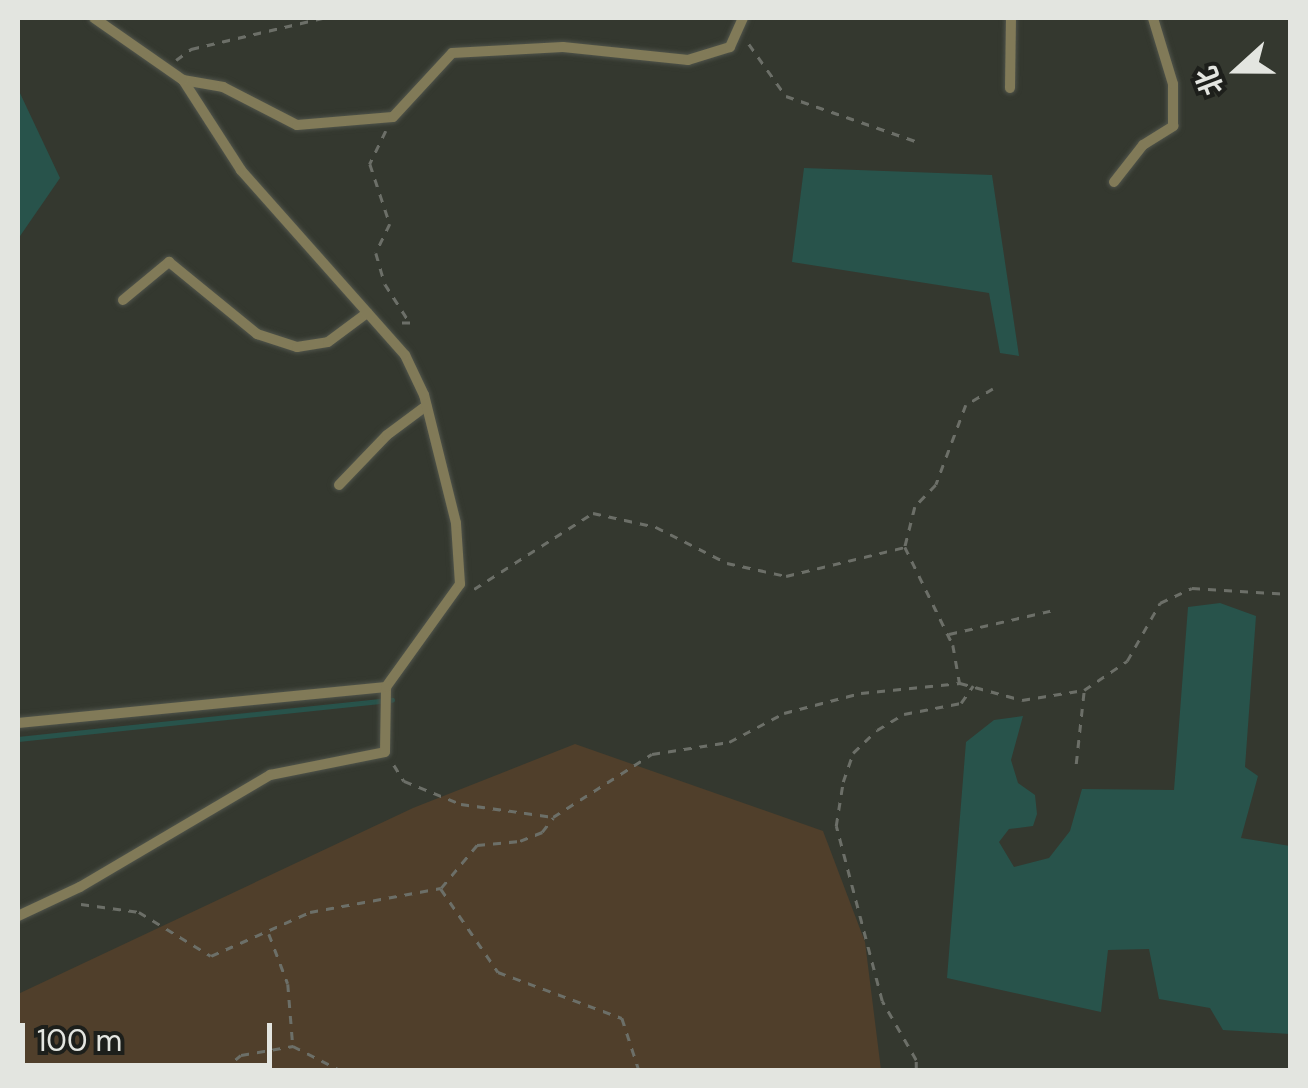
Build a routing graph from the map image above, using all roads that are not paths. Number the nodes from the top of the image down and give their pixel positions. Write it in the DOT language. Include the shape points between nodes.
graph roads {
  1 [pos="94,18"];
  2 [pos="743,18"];
  3 [pos="1011,18"];
  4 [pos="1153,18"];
  5 [pos="182,80"];
  6 [pos="1010,88"];
  7 [pos="1114,182"];
  8 [pos="123,300"];
  9 [pos="371,318"];
  10 [pos="426,406"];
  11 [pos="339,485"];
  12 [pos="386,687"];
  13 [pos="18,723"];
  14 [pos="18,916"];
  1 -- 5 [label="lane"];
  2 -- 5 [label="lane" via="730,47 688,60 563,48 452,54 393,116 297,125 223,87"];
  3 -- 6 [label="lane"];
  4 -- 7 [label="lane" via="1173,84 1174,126 1143,145"];
  5 -- 9 [label="lane" via="240,170"];
  8 -- 9 [label="lane" via="169,262 257,334 297,347 328,342"];
  9 -- 10 [label="lane" via="404,355"];
  10 -- 11 [label="lane" via="386,435"];
  10 -- 12 [label="lane" via="461,558 460,584"];
  12 -- 13 [label="lane"];
  12 -- 14 [label="lane" via="385,752 270,775 80,888"];
}
